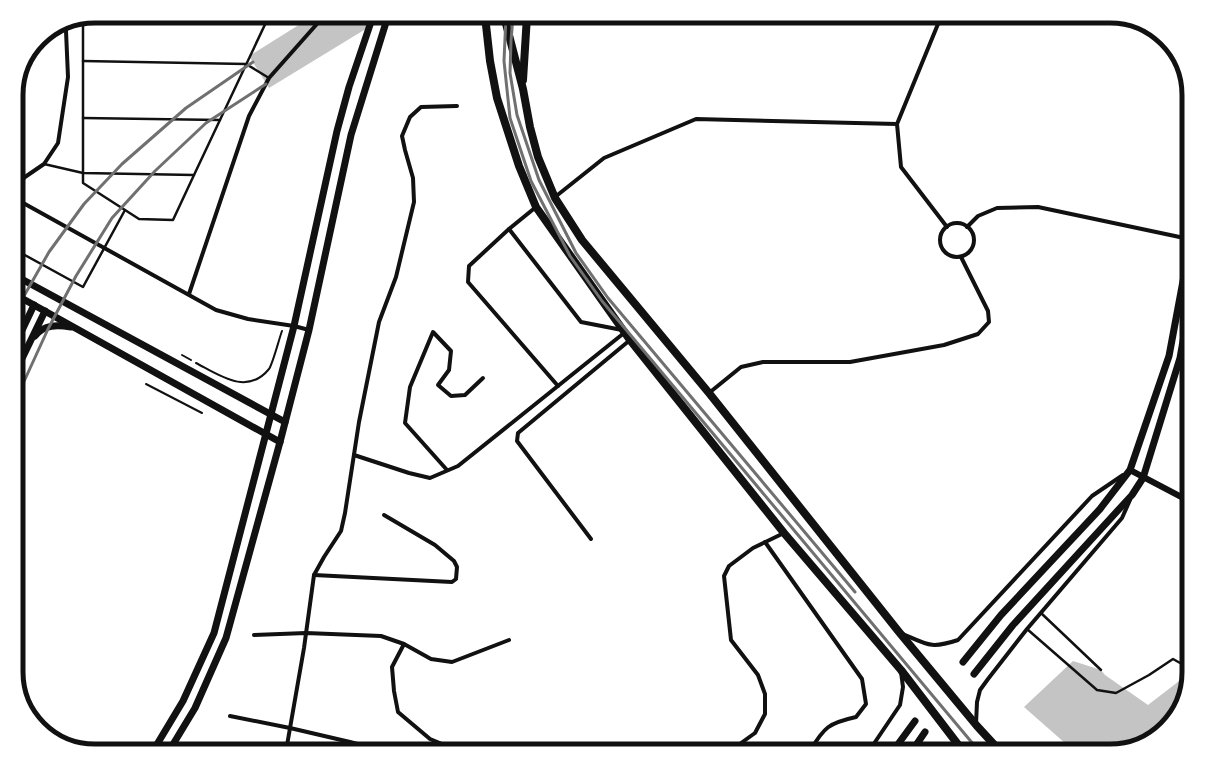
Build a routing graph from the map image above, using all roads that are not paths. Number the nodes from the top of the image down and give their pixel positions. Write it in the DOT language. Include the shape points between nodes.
graph roads {
  1 [pos="266,23"];
  2 [pos="318,23"];
  3 [pos="371,23"];
  4 [pos="386,23"];
  5 [pos="487,23"];
  6 [pos="506,23"];
  7 [pos="526,23"];
  8 [pos="940,23"];
  9 [pos="83,24"];
  10 [pos="66,29"];
  11 [pos="83,61"];
  12 [pos="246,64"];
  13 [pos="269,78"];
  14 [pos="523,89"];
  15 [pos="457,106"];
  16 [pos="83,118"];
  17 [pos="220,120"];
  18 [pos="897,124"];
  19 [pos="44,164"];
  20 [pos="83,173"];
  21 [pos="194,175"];
  22 [pos="23,179"];
  23 [pos="555,198"];
  24 [pos="23,203"];
  25 [pos="536,207"];
  26 [pos="125,210"];
  27 [pos="947,226"];
  28 [pos="967,227"];
  29 [pos="509,229"];
  30 [pos="1182,238"];
  31 [pos="23,255"];
  32 [pos="961,257"];
  33 [pos="23,280"];
  34 [pos="1182,286"];
  35 [pos="189,294"];
  36 [pos="23,299"];
  37 [pos="34,305"];
  38 [pos="44,311"];
  39 [pos="294,326"];
  40 [pos="23,328"];
  41 [pos="76,328"];
  42 [pos="309,330"];
  43 [pos="623,331"];
  44 [pos="630,340"];
  45 [pos="1182,347"];
  46 [pos="27,348"];
  47 [pos="23,356"];
  48 [pos="483,378"];
  49 [pos="558,386"];
  50 [pos="709,393"];
  51 [pos="272,414"];
  52 [pos="286,422"];
  53 [pos="266,434"];
  54 [pos="280,442"];
  55 [pos="354,455"];
  56 [pos="447,470"];
  57 [pos="1130,470"];
  58 [pos="1143,478"];
  59 [pos="1132,495"];
  60 [pos="1182,498"];
  61 [pos="384,515"];
  62 [pos="784,533"];
  63 [pos="591,539"];
  64 [pos="765,542"];
  65 [pos="314,575"];
  66 [pos="1041,613"];
  67 [pos="1027,629"];
  68 [pos="899,632"];
  69 [pos="306,633"];
  70 [pos="254,635"];
  71 [pos="509,640"];
  72 [pos="404,644"];
  73 [pos="963,662"];
  74 [pos="1182,664"];
  75 [pos="901,670"];
  76 [pos="1101,670"];
  77 [pos="974,674"];
  78 [pos="230,716"];
  79 [pos="916,721"];
  80 [pos="977,726"];
  81 [pos="290,728"];
  82 [pos="925,732"];
  83 [pos="157,744"];
  84 [pos="173,744"];
  85 [pos="287,744"];
  86 [pos="357,744"];
  87 [pos="442,744"];
  88 [pos="740,744"];
  89 [pos="815,744"];
  90 [pos="874,744"];
  91 [pos="898,744"];
  92 [pos="917,744"];
  93 [pos="958,744"];
  94 [pos="994,744"];
  1 -- 12 [label="lane"];
  2 -- 13 [label="street"];
  3 -- 39 [label="main road" via="337,131"];
  4 -- 42 [label="main road" via="351,135"];
  5 -- 25 [label="highway" via="490,61 498,98 517,160"];
  6 -- 14 [label="highway"];
  7 -- 14 [label="highway"];
  8 -- 18 [label="street"];
  9 -- 11 [label="lane"];
  10 -- 19 [label="street" via="68,77 58,143"];
  11 -- 12 [label="lane"];
  11 -- 16 [label="lane"];
  12 -- 13 [label="lane"];
  12 -- 17 [label="lane"];
  13 -- 35 [label="street" via="249,116"];
  14 -- 23 [label="highway" via="536,149"];
  15 -- 55 [label="street" via="421,107 410,117 402,136 413,178 414,202 396,277 379,322"];
  16 -- 17 [label="lane"];
  16 -- 20 [label="lane"];
  17 -- 21 [label="lane"];
  18 -- 23 [label="street" via="696,119 604,158"];
  18 -- 27 [label="street" via="901,167"];
  19 -- 20 [label="lane"];
  19 -- 22 [label="street"];
  20 -- 21 [label="lane"];
  20 -- 26 [label="lane" via="83,183"];
  21 -- 26 [label="lane" via="173,220 139,219"];
  23 -- 50 [label="highway" via="582,240"];
  24 -- 35 [label="street"];
  25 -- 29 [label="street"];
  25 -- 43 [label="highway"];
  26 -- 31 [label="lane" via="83,287"];
  27 -- 28 [label="street" via="957,223"];
  27 -- 32 [label="street" via="940,235 940,245 951,256"];
  28 -- 30 [label="street" via="978,216 997,208 1038,207"];
  28 -- 32 [label="street" via="974,241 970,251"];
  29 -- 43 [label="street" via="581,322"];
  29 -- 49 [label="street" via="469,266 468,282"];
  32 -- 50 [label="street" via="988,311 989,322 978,334 944,345 850,362 764,362 741,367"];
  33 -- 51 [label="main road"];
  34 -- 57 [label="main road" via="1169,356"];
  35 -- 39 [label="street" via="216,310 248,319"];
  36 -- 37 [label="main road"];
  37 -- 38 [label="main road"];
  37 -- 40 [label="main road"];
  38 -- 41 [label="main road"];
  38 -- 46 [label="main road"];
  39 -- 42 [label="street"];
  39 -- 51 [label="main road"];
  41 -- 46 [label="main road" via="47,327 38,333"];
  41 -- 53 [label="main road"];
  42 -- 52 [label="main road"];
  43 -- 44 [label="highway"];
  43 -- 49 [label="street"];
  44 -- 62 [label="highway"];
  44 -- 63 [label="street" via="518,433 517,441"];
  45 -- 58 [label="main road"];
  46 -- 47 [label="main road"];
  48 -- 56 [label="street" via="465,395 451,396 438,385 449,370 451,351 433,332 410,387 405,423"];
  49 -- 56 [label="street" via="458,466"];
  50 -- 68 [label="highway"];
  51 -- 52 [label="main road"];
  51 -- 53 [label="main road"];
  52 -- 54 [label="main road"];
  53 -- 54 [label="main road"];
  53 -- 83 [label="main road" via="214,633 183,701"];
  54 -- 84 [label="main road" via="226,638 195,708"];
  55 -- 56 [label="street" via="430,478"];
  55 -- 65 [label="street" via="341,531"];
  57 -- 58 [label="street"];
  57 -- 68 [label="street" via="1092,496 958,640 941,646 927,645"];
  57 -- 73 [label="main road" via="1100,509 1001,616"];
  58 -- 59 [label="main road"];
  58 -- 60 [label="street"];
  59 -- 66 [label="street" via="1122,518"];
  59 -- 77 [label="main road" via="1013,625"];
  61 -- 65 [label="street" via="435,545 454,560 457,567 456,579 452,582"];
  62 -- 64 [label="street"];
  62 -- 75 [label="highway"];
  64 -- 88 [label="street" via="729,566 724,576 732,640 758,675 766,694 765,714 755,733"];
  64 -- 89 [label="street" via="862,679 866,704 856,717 826,728"];
  65 -- 69 [label="street"];
  66 -- 67 [label="street"];
  66 -- 76 [label="lane"];
  67 -- 74 [label="lane" via="1097,690 1116,693 1173,659"];
  67 -- 80 [label="street" via="980,690"];
  68 -- 80 [label="highway"];
  69 -- 70 [label="street"];
  69 -- 72 [label="street" via="382,636"];
  69 -- 81 [label="street"];
  71 -- 72 [label="street" via="452,662 431,659"];
  72 -- 87 [label="street" via="392,667 398,712 430,739"];
  75 -- 90 [label="street" via="903,687 900,704"];
  75 -- 93 [label="highway"];
  78 -- 81 [label="street"];
  79 -- 91 [label="main road"];
  80 -- 94 [label="highway"];
  81 -- 85 [label="street"];
  81 -- 86 [label="street"];
  82 -- 92 [label="main road"];
}
